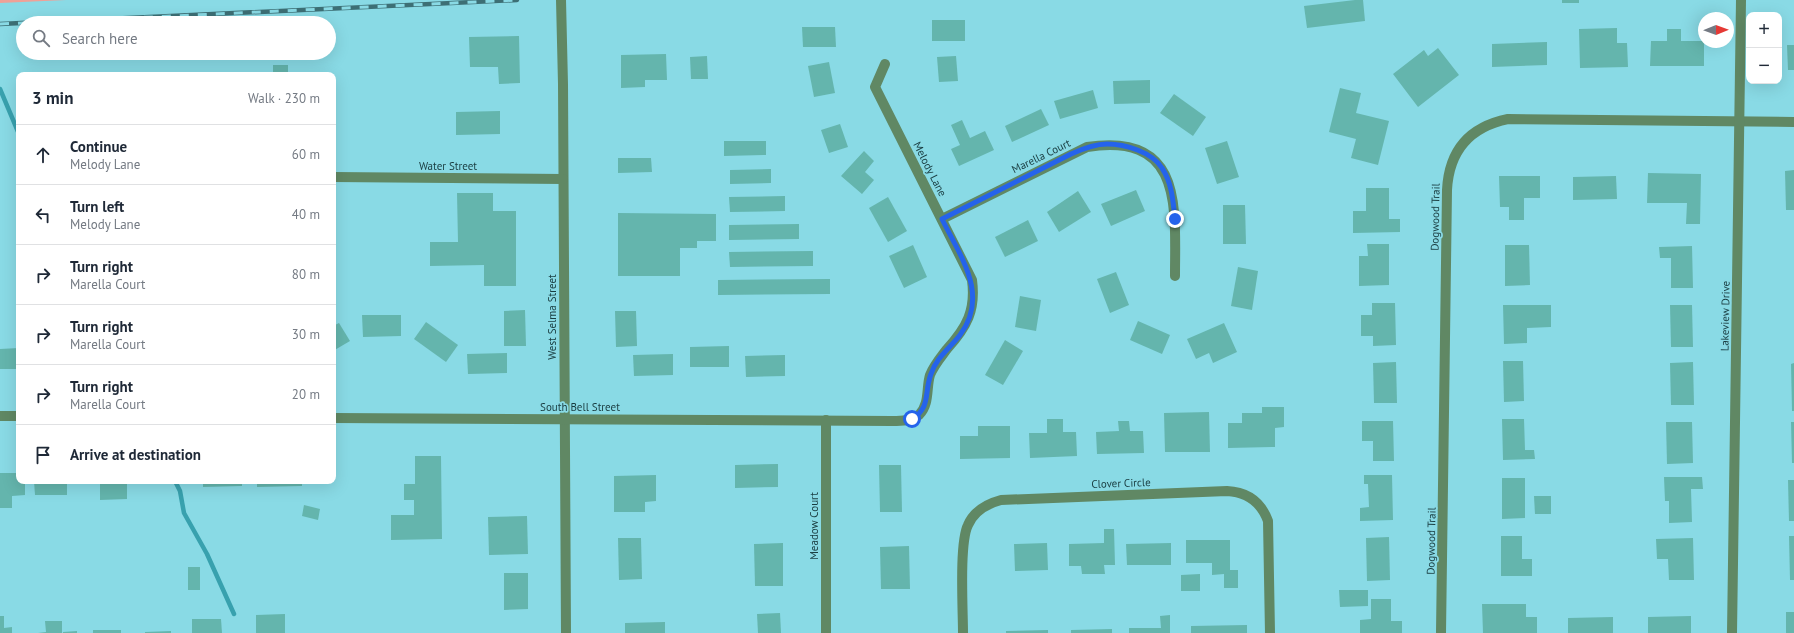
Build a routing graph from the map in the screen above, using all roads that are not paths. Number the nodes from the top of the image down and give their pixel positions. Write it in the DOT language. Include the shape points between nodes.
graph roads {
  1 [pos="561,0"];
  2 [pos="1741,0"];
  3 [pos="885,64"];
  4 [pos="1739,121"];
  5 [pos="1794,122"];
  6 [pos="336,177"];
  7 [pos="563,179"];
  8 [pos="942,219"];
  9 [pos="1175,276"];
  10 [pos="0,416"];
  11 [pos="16,416"];
  12 [pos="336,418"];
  13 [pos="565,419"];
  14 [pos="826,420"];
  15 [pos="566,633"];
  16 [pos="826,633"];
  17 [pos="963,633"];
  18 [pos="1270,633"];
  19 [pos="1441,633"];
  20 [pos="1732,633"];
  1 -- 7 [label="street, West Selma Street"];
  2 -- 4 [label="street, Lakeview Drive"];
  3 -- 8 [label="street, Melody Lane" via="875,87"];
  4 -- 5 [label="street, Dogwood Trail"];
  4 -- 19 [label="street, Dogwood Trail" via="1508,119 1477,130 1465,141 1455,156 1448,178"];
  4 -- 20 [label="street, Lakeview Drive"];
  6 -- 7 [label="street, Water Street"];
  7 -- 13 [label="street, West Selma Street"];
  8 -- 9 [label="street, Marella Court" via="1087,147 1106,144 1124,146 1151,157 1162,166 1169,181 1175,219"];
  8 -- 14 [label="street, Melody Lane" via="972,280 972,306 961,334 936,362 930,374 924,407 918,415 902,421"];
  10 -- 11 [label="street"];
  12 -- 13 [label="street, South Bell Street"];
  13 -- 14 [label="street, South Bell Street"];
  13 -- 15 [label="street, West Selma Street"];
  14 -- 16 [label="street, Meadow Court"];
  17 -- 18 [label="street, Clover Circle" via="964,534 971,519 984,506 1001,500 1227,491 1243,493 1250,497 1261,507 1268,521"];
}
